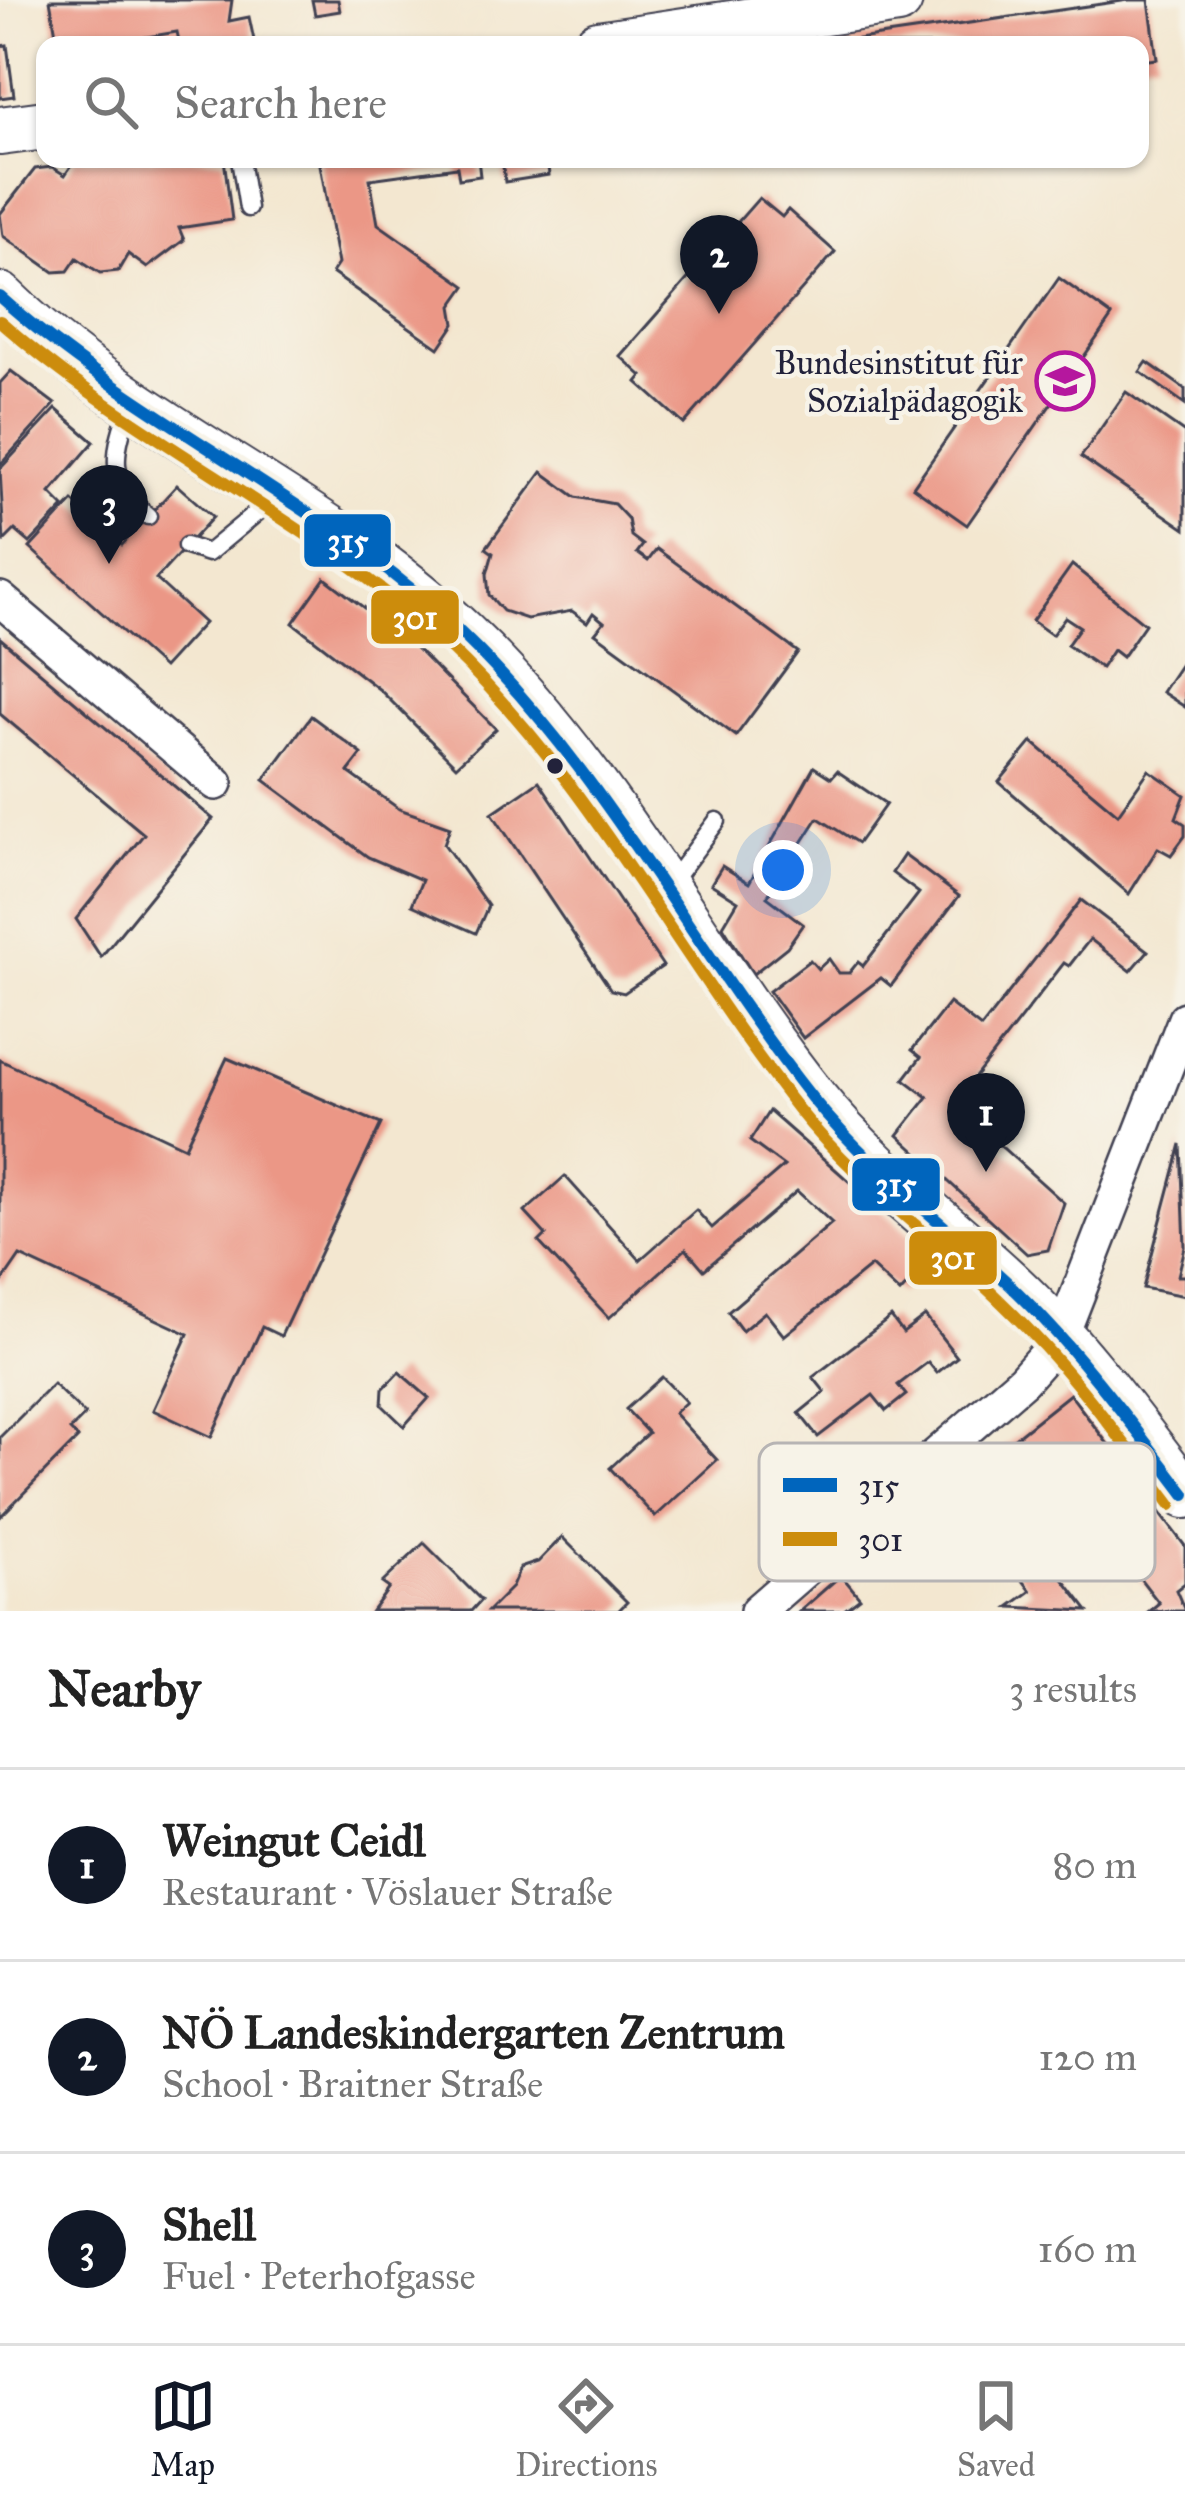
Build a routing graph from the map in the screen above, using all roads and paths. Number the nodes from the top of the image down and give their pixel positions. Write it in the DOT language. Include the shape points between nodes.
graph roads {
  1 [pos="898,0"];
  2 [pos="658,36"];
  3 [pos="36,126"];
  4 [pos="0,131"];
  5 [pos="241,168"];
  6 [pos="248,208"];
  7 [pos="0,297"];
  8 [pos="132,403"];
  9 [pos="276,496"];
  10 [pos="148,517"];
  11 [pos="186,546"];
  12 [pos="0,599"];
  13 [pos="216,783"];
  14 [pos="717,821"];
  15 [pos="665,890"];
  16 [pos="1185,1019"];
  17 [pos="1060,1337"];
  18 [pos="950,1443"];
  19 [pos="1144,1443"];
  20 [pos="1155,1456"];
  21 [pos="1185,1494"];
  22 [pos="792,1581"];
  23 [pos="757,1611"];
  1 -- 2 [label="street"];
  3 -- 4 [label="street"];
  5 -- 6 [label="lane"];
  7 -- 8 [label="street"];
  8 -- 9 [label="street"];
  8 -- 10 [label="lane" via="114,446 114,472"];
  9 -- 11 [label="lane" via="208,553"];
  9 -- 15 [label="street" via="417,595 528,699"];
  12 -- 13 [label="street"];
  14 -- 15 [label="lane"];
  15 -- 17 [label="street" via="730,988 860,1151"];
  16 -- 17 [label="street"];
  17 -- 18 [label="street"];
  17 -- 19 [label="street"];
  20 -- 21 [label="street"];
  22 -- 23 [label="street"];
}
